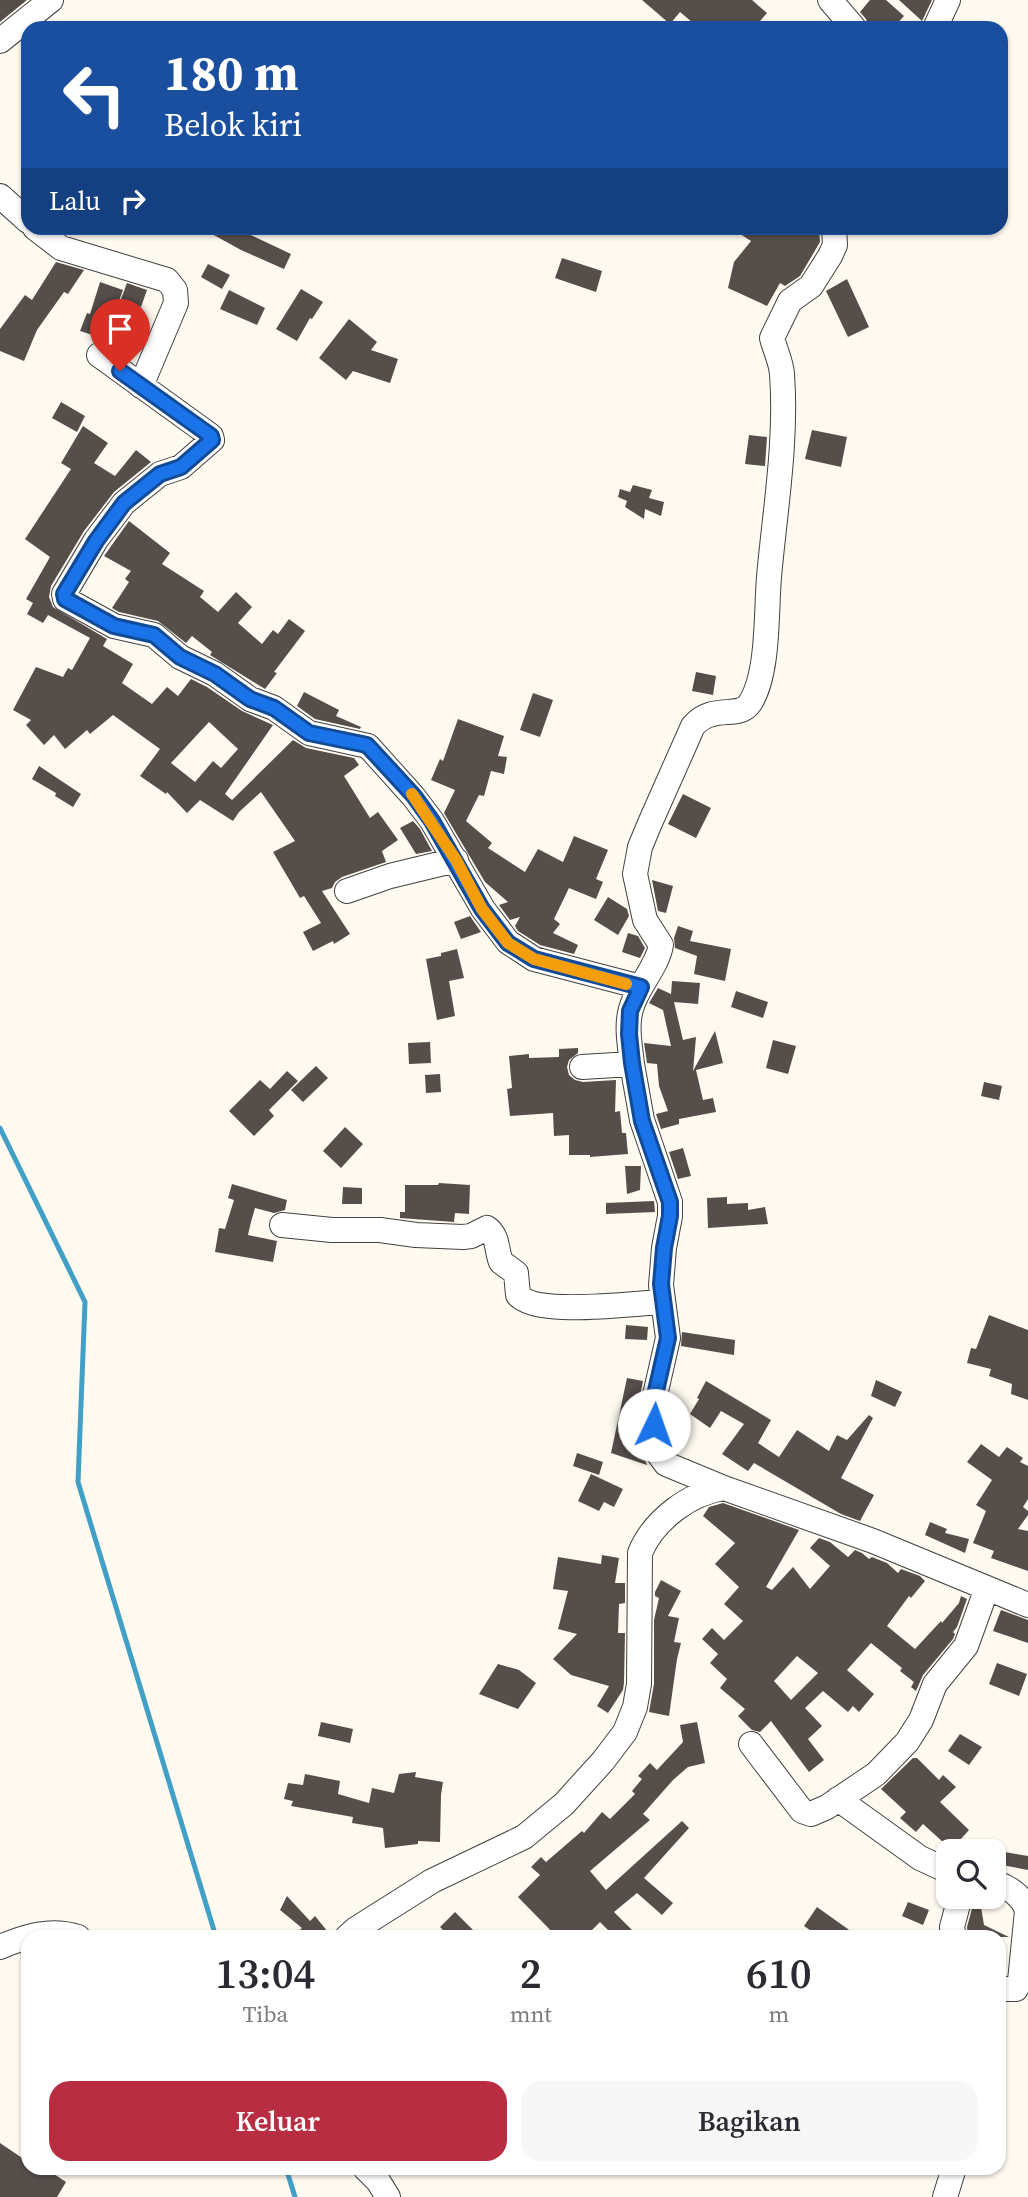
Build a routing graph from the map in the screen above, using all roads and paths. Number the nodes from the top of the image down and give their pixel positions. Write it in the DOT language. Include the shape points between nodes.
graph roads {
  1 [pos="51,0"];
  2 [pos="830,0"];
  3 [pos="948,0"];
  4 [pos="25,21"];
  5 [pos="847,21"];
  6 [pos="938,21"];
  7 [pos="21,24"];
  8 [pos="0,41"];
  9 [pos="0,196"];
  10 [pos="21,215"];
  11 [pos="44,235"];
  12 [pos="834,235"];
  13 [pos="99,355"];
  14 [pos="141,386"];
  15 [pos="456,860"];
  16 [pos="347,891"];
  17 [pos="641,987"];
  18 [pos="632,1063"];
  19 [pos="582,1067"];
  20 [pos="282,1225"];
  21 [pos="663,1302"];
  22 [pos="724,1488"];
  23 [pos="987,1588"];
  24 [pos="1028,1605"];
  25 [pos="751,1744"];
  26 [pos="838,1799"];
  27 [pos="936,1865"];
  28 [pos="1006,1887"];
  29 [pos="957,1909"];
  30 [pos="355,1930"];
  31 [pos="953,1930"];
  32 [pos="21,1939"];
  33 [pos="0,1947"];
  34 [pos="1006,1989"];
  35 [pos="372,2175"];
  36 [pos="952,2175"];
  37 [pos="388,2197"];
  38 [pos="945,2197"];
  1 -- 4 [label="street"];
  2 -- 5 [label="street"];
  3 -- 6 [label="street"];
  7 -- 8 [label="street"];
  9 -- 10 [label="street"];
  11 -- 14 [label="street" via="61,248 149,273 175,290 176,303"];
  12 -- 17 [label="street" via="830,256 811,286 790,301 772,338 782,370 783,403 759,682 745,708 709,713 693,726 640,847 635,874 645,919 661,944"];
  13 -- 14 [label="street"];
  14 -- 15 [label="street" via="212,440 181,467 160,474 124,503 96,541 65,599 114,626 154,635 180,657 250,699 274,708 309,733 367,745 414,796"];
  15 -- 16 [label="street"];
  15 -- 17 [label="street" via="496,929 521,952"];
  17 -- 18 [label="street" via="630,1011"];
  18 -- 19 [label="street"];
  18 -- 21 [label="street" via="642,1121 670,1202"];
  20 -- 21 [label="street" via="463,1237 487,1227 498,1244 501,1262 516,1273 519,1297 527,1303 545,1308"];
  21 -- 22 [label="street" via="668,1338 653,1404 658,1453 666,1464"];
  22 -- 23 [label="street"];
  22 -- 30 [label="street" via="685,1503 645,1541 640,1553 635,1707 625,1732 587,1780 524,1837 432,1881"];
  23 -- 24 [label="street"];
  23 -- 26 [label="street" via="966,1646 935,1684 913,1734 882,1769"];
  25 -- 26 [label="street" via="805,1813 818,1812"];
  26 -- 27 [label="street"];
  28 -- 34 [label="street" via="1014,1891 1027,1911 1020,1981 1016,1989"];
  29 -- 31 [label="street"];
  32 -- 33 [label="street"];
  35 -- 37 [label="street"];
  36 -- 38 [label="street"];
}
